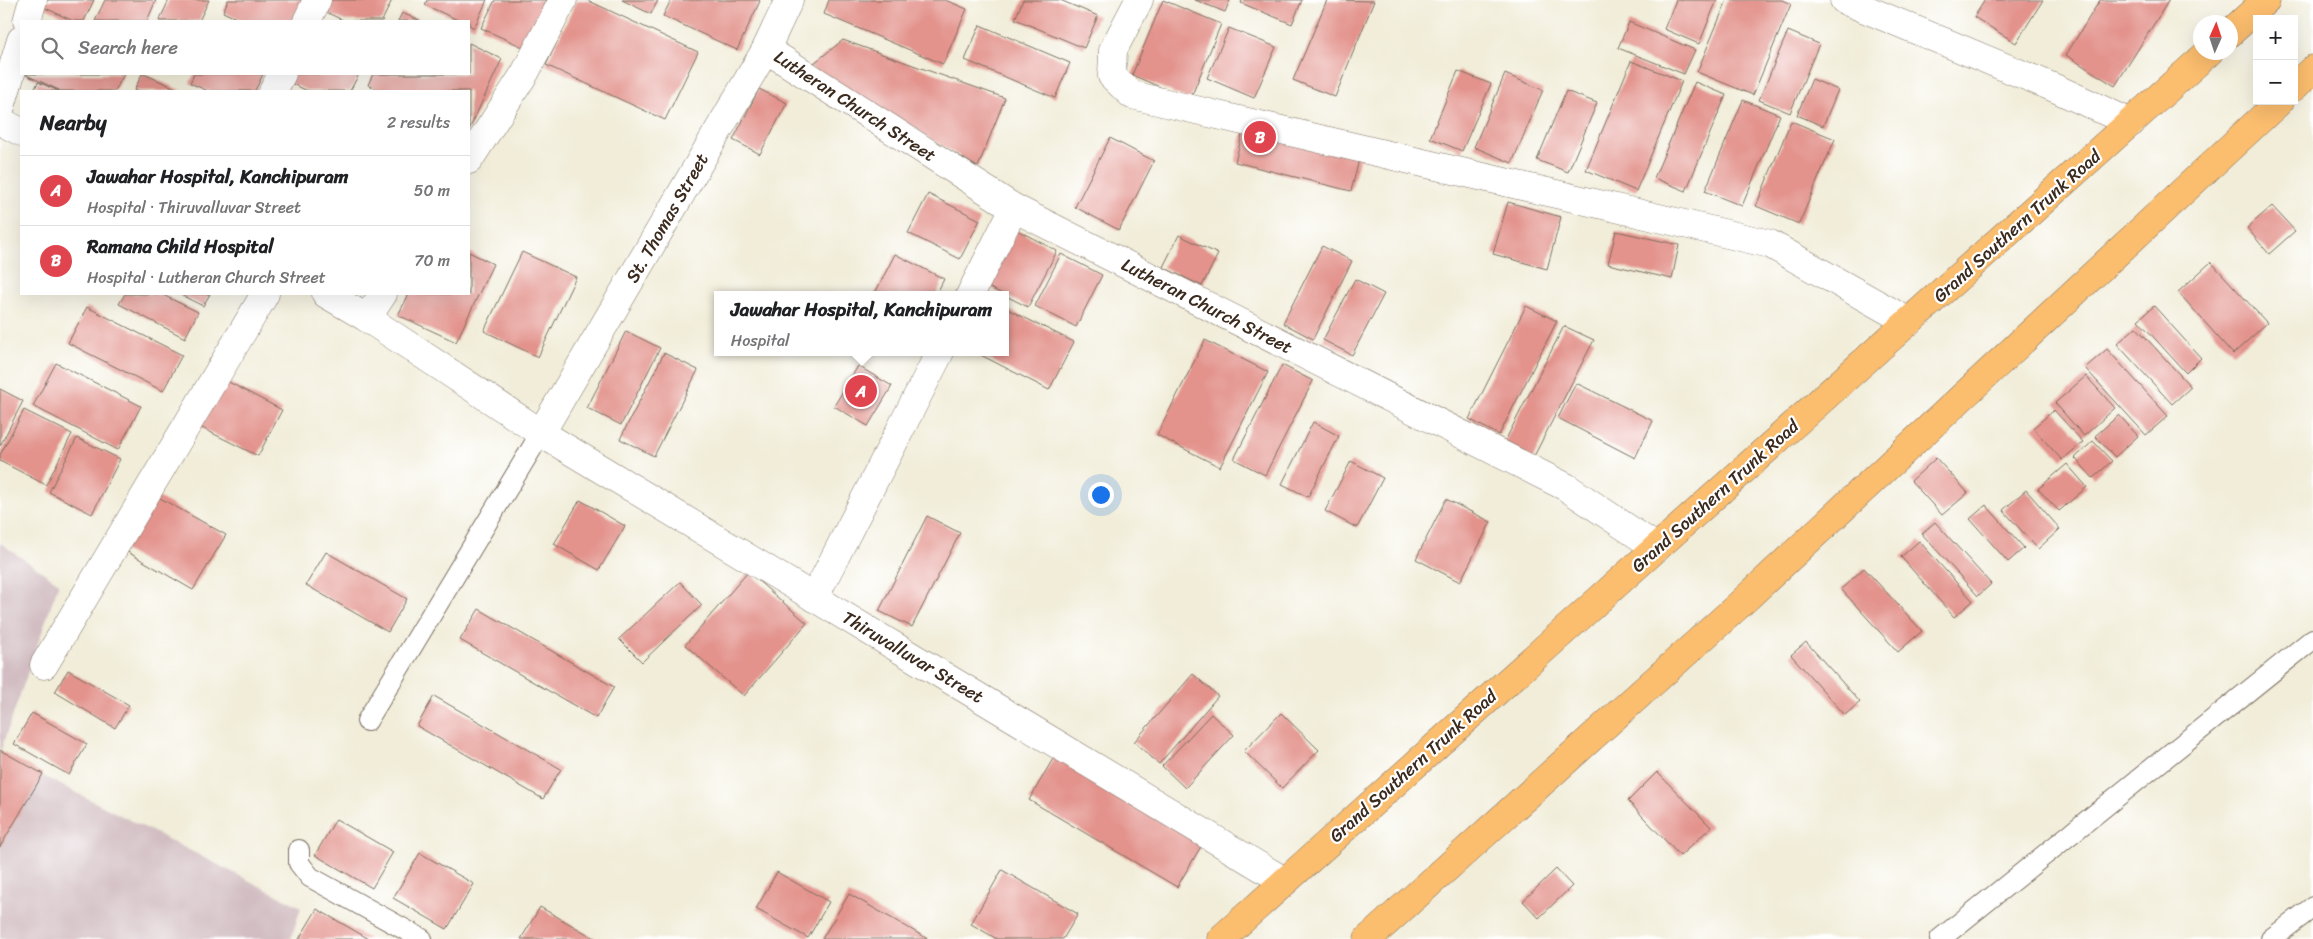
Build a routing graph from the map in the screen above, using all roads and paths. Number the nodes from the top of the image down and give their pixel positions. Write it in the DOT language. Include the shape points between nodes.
graph roads {
  1 [pos="33,0"];
  2 [pos="317,0"];
  3 [pos="563,0"];
  4 [pos="790,0"];
  5 [pos="1139,0"];
  6 [pos="1844,0"];
  7 [pos="2266,0"];
  8 [pos="27,20"];
  9 [pos="307,20"];
  10 [pos="2238,25"];
  11 [pos="20,43"];
  12 [pos="766,49"];
  13 [pos="2200,60"];
  14 [pos="2313,69"];
  15 [pos="281,75"];
  16 [pos="2298,83"];
  17 [pos="274,90"];
  18 [pos="2276,105"];
  19 [pos="0,110"];
  20 [pos="0,121"];
  21 [pos="2131,123"];
  22 [pos="20,131"];
  23 [pos="470,158"];
  24 [pos="1014,208"];
  25 [pos="972,291"];
  26 [pos="264,295"];
  27 [pos="328,295"];
  28 [pos="382,295"];
  29 [pos="367,318"];
  30 [pos="1910,322"];
  31 [pos="938,356"];
  32 [pos="541,433"];
  33 [pos="1657,548"];
  34 [pos="814,598"];
  35 [pos="2313,639"];
  36 [pos="44,665"];
  37 [pos="367,721"];
  38 [pos="299,850"];
  39 [pos="1284,881"];
  40 [pos="2313,907"];
  41 [pos="422,939"];
  42 [pos="1221,939"];
  43 [pos="1368,939"];
  44 [pos="1940,939"];
  45 [pos="2271,939"];
  1 -- 8 [label="street"];
  2 -- 9 [label="street"];
  3 -- 23 [label="street" via="525,73"];
  4 -- 12 [label="street, St. Thomas Street"];
  5 -- 30 [label="street" via="1113,50 1112,76 1132,95 1770,244"];
  6 -- 21 [label="street"];
  7 -- 10 [label="main road"];
  11 -- 19 [label="street"];
  12 -- 24 [label="street, Lutheran Church Street"];
  12 -- 32 [label="street, St. Thomas Street"];
  13 -- 21 [label="main road, Grand Southern Trunk Road"];
  14 -- 16 [label="main road"];
  15 -- 17 [label="street"];
  18 -- 43 [label="main road" via="1740,604"];
  20 -- 22 [label="street"];
  21 -- 30 [label="main road, Grand Southern Trunk Road"];
  24 -- 25 [label="street"];
  24 -- 33 [label="street, Lutheran Church Street" via="1566,487"];
  26 -- 36 [label="street"];
  27 -- 29 [label="street, Thiruvalluvar Street"];
  28 -- 29 [label="street"];
  29 -- 32 [label="street, Thiruvalluvar Street"];
  30 -- 33 [label="main road, Grand Southern Trunk Road"];
  31 -- 34 [label="street"];
  32 -- 34 [label="street, Thiruvalluvar Street"];
  32 -- 37 [label="lane"];
  33 -- 39 [label="main road, Grand Southern Trunk Road"];
  34 -- 39 [label="street, Thiruvalluvar Street"];
  35 -- 44 [label="lane"];
  38 -- 41 [label="lane" via="299,863 310,877"];
  39 -- 42 [label="main road, Grand Southern Trunk Road"];
  40 -- 45 [label="lane"];
}
